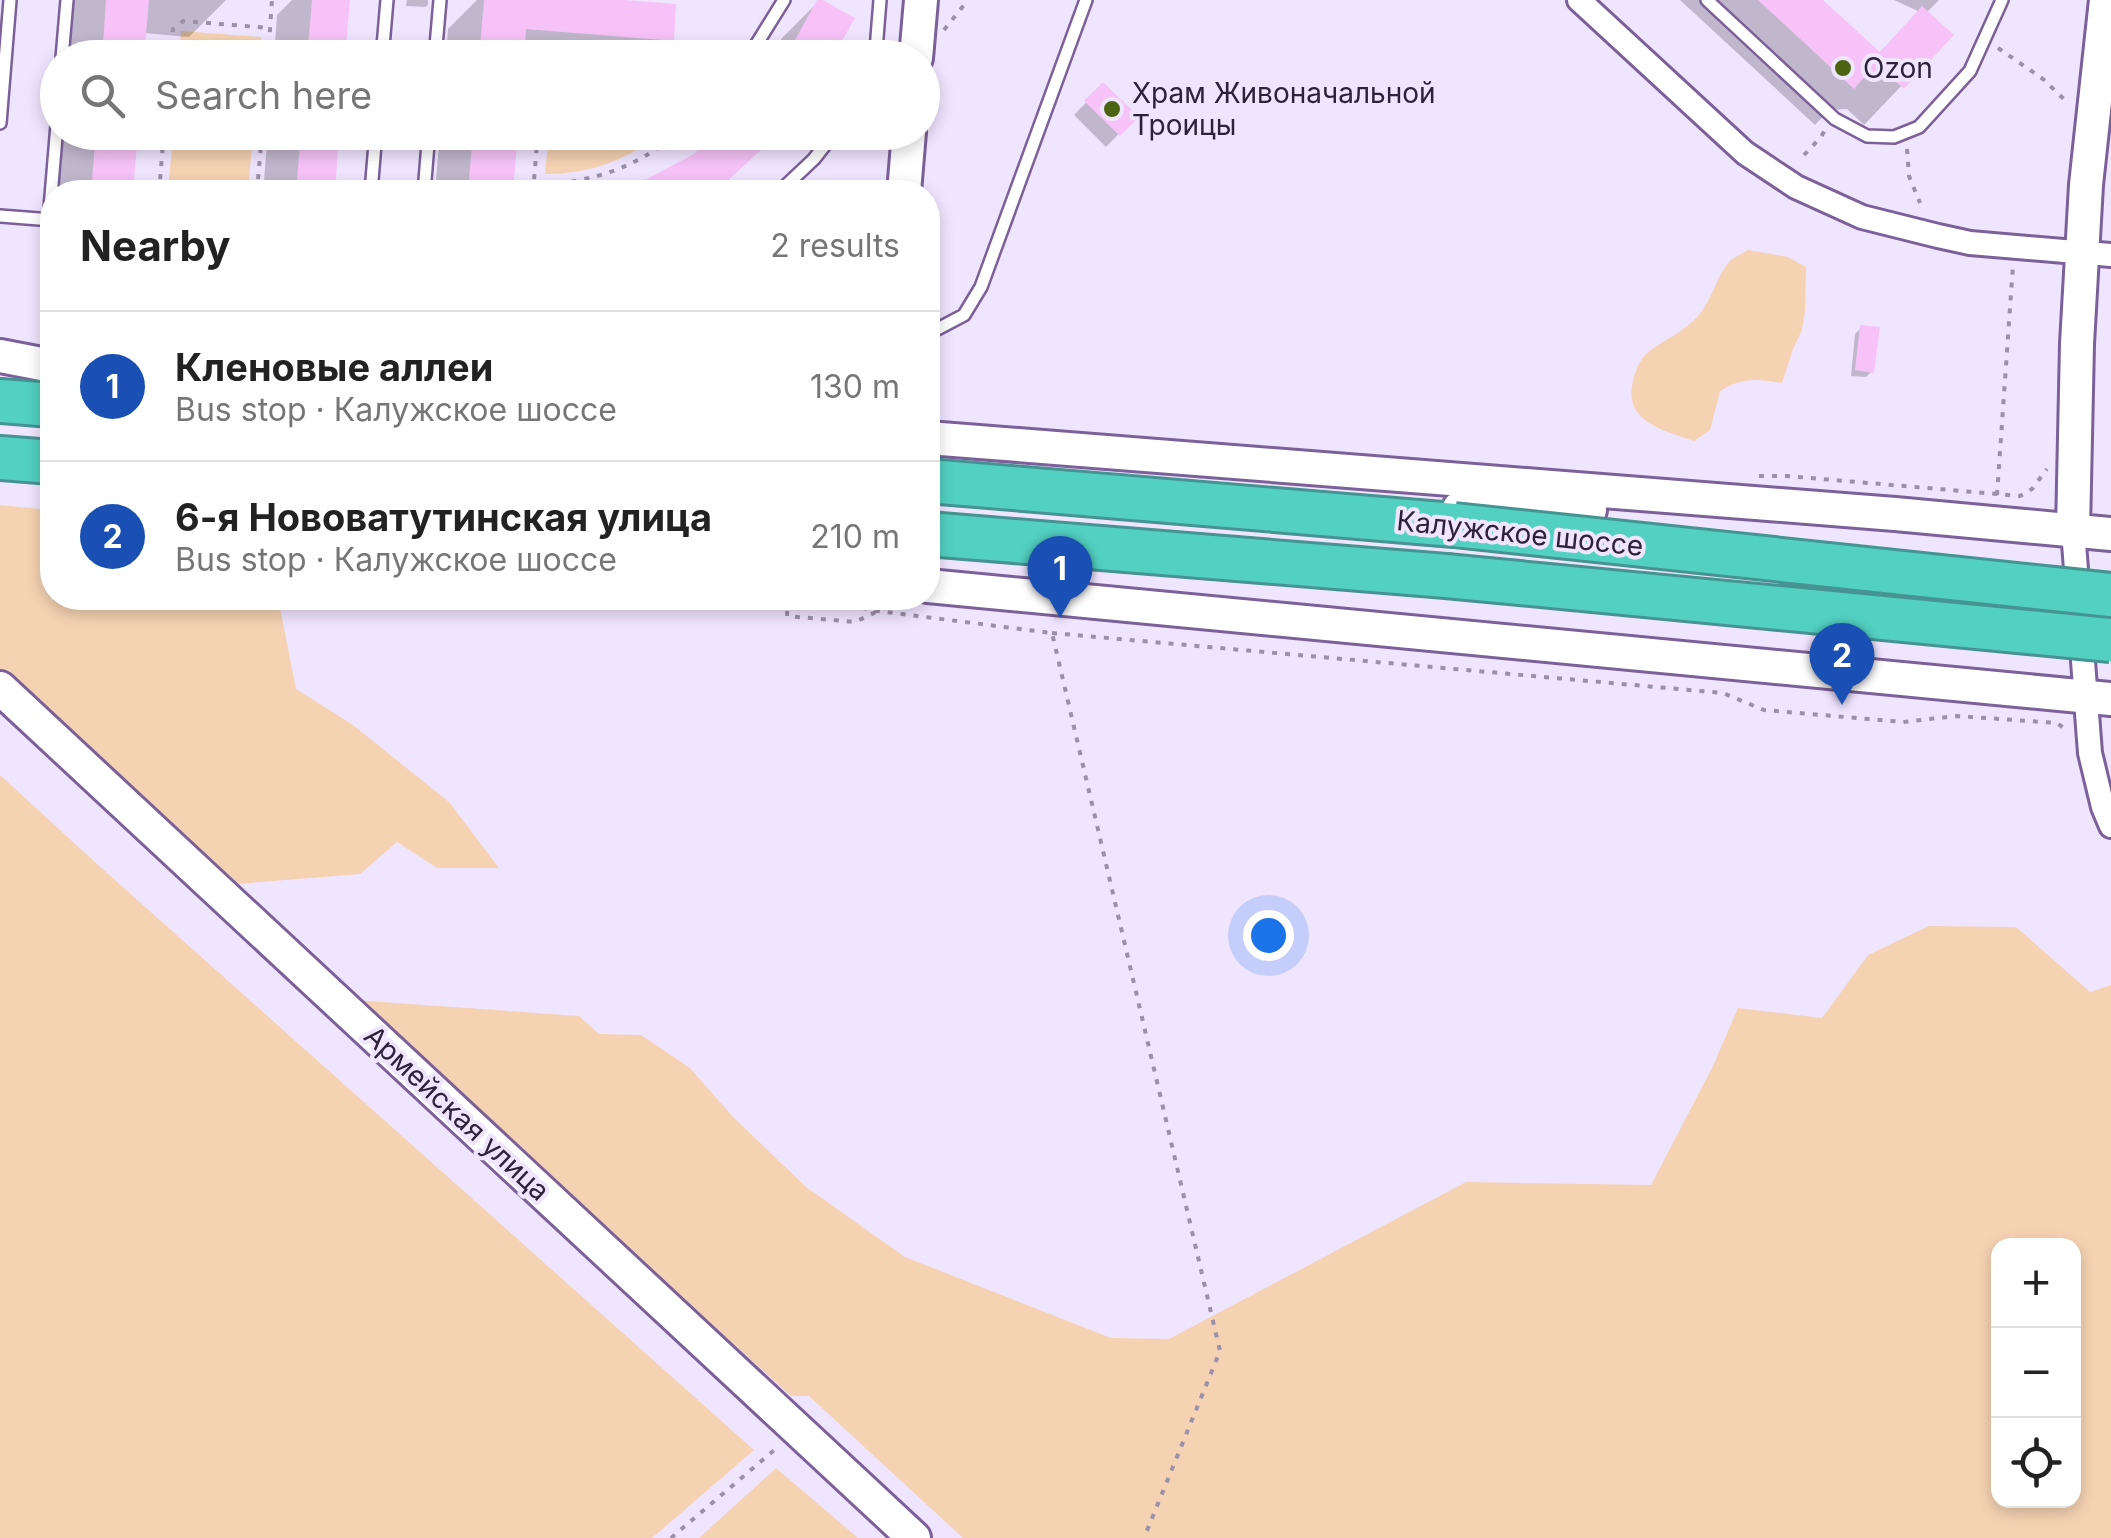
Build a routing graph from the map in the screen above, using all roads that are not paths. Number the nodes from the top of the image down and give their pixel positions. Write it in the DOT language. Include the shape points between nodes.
graph roads {
  1 [pos="10,0"];
  2 [pos="66,0"];
  3 [pos="387,0"];
  4 [pos="440,0"];
  5 [pos="784,0"];
  6 [pos="880,0"];
  7 [pos="1086,0"];
  8 [pos="1707,0"];
  9 [pos="2000,0"];
  10 [pos="2106,0"];
  11 [pos="1582,1"];
  12 [pos="930,9"];
  13 [pos="63,40"];
  14 [pos="384,40"];
  15 [pos="437,40"];
  16 [pos="759,40"];
  17 [pos="875,40"];
  18 [pos="927,40"];
  19 [pos="0,123"];
  20 [pos="56,150"];
  21 [pos="375,150"];
  22 [pos="428,150"];
  23 [pos="821,150"];
  24 [pos="914,150"];
  25 [pos="54,180"];
  26 [pos="373,180"];
  27 [pos="425,180"];
  28 [pos="792,180"];
  29 [pos="907,180"];
  30 [pos="0,216"];
  31 [pos="40,219"];
  32 [pos="2097,254"];
  33 [pos="940,328"];
  34 [pos="0,356"];
  35 [pos="40,361"];
  36 [pos="0,401"];
  37 [pos="40,404"];
  38 [pos="940,439"];
  39 [pos="0,458"];
  40 [pos="40,461"];
  41 [pos="940,482"];
  42 [pos="1207,505"];
  43 [pos="1894,514"];
  44 [pos="2073,530"];
  45 [pos="2111,534"];
  46 [pos="940,535"];
  47 [pos="940,587"];
  48 [pos="2111,595"];
  49 [pos="2111,640"];
  50 [pos="0,688"];
  51 [pos="2098,698"];
  52 [pos="2111,826"];
  53 [pos="914,1538"];
  1 -- 19 [label="lane"];
  2 -- 13 [label="lane"];
  3 -- 14 [label="lane"];
  4 -- 15 [label="lane"];
  5 -- 16 [label="lane"];
  6 -- 17 [label="lane"];
  7 -- 33 [label="lane" via="981,287 964,315"];
  8 -- 9 [label="lane" via="1830,114 1866,136 1894,136 1919,127 1970,70"];
  10 -- 32 [label="street" via="2086,184"];
  11 -- 32 [label="street" via="1745,153 1796,187 1862,217 1938,236"];
  12 -- 18 [label="street"];
  20 -- 25 [label="lane"];
  21 -- 26 [label="lane"];
  22 -- 27 [label="lane"];
  23 -- 28 [label="lane"];
  24 -- 29 [label="street"];
  30 -- 31 [label="lane"];
  32 -- 44 [label="street" via="2077,344"];
  34 -- 35 [label="street"];
  36 -- 37 [label="highway"];
  38 -- 43 [label="street"];
  39 -- 40 [label="highway"];
  41 -- 42 [label="highway, Калужское шоссе"];
  42 -- 43 [label="street"];
  42 -- 48 [label="highway, Калужское шоссе, bridge"];
  43 -- 44 [label="street"];
  44 -- 45 [label="street"];
  44 -- 51 [label="street"];
  46 -- 49 [label="highway, Калужское шоссе, bridge"];
  47 -- 51 [label="street"];
  50 -- 53 [label="street, Армейская улица"];
  51 -- 52 [label="street" via="2089,745"];
}
